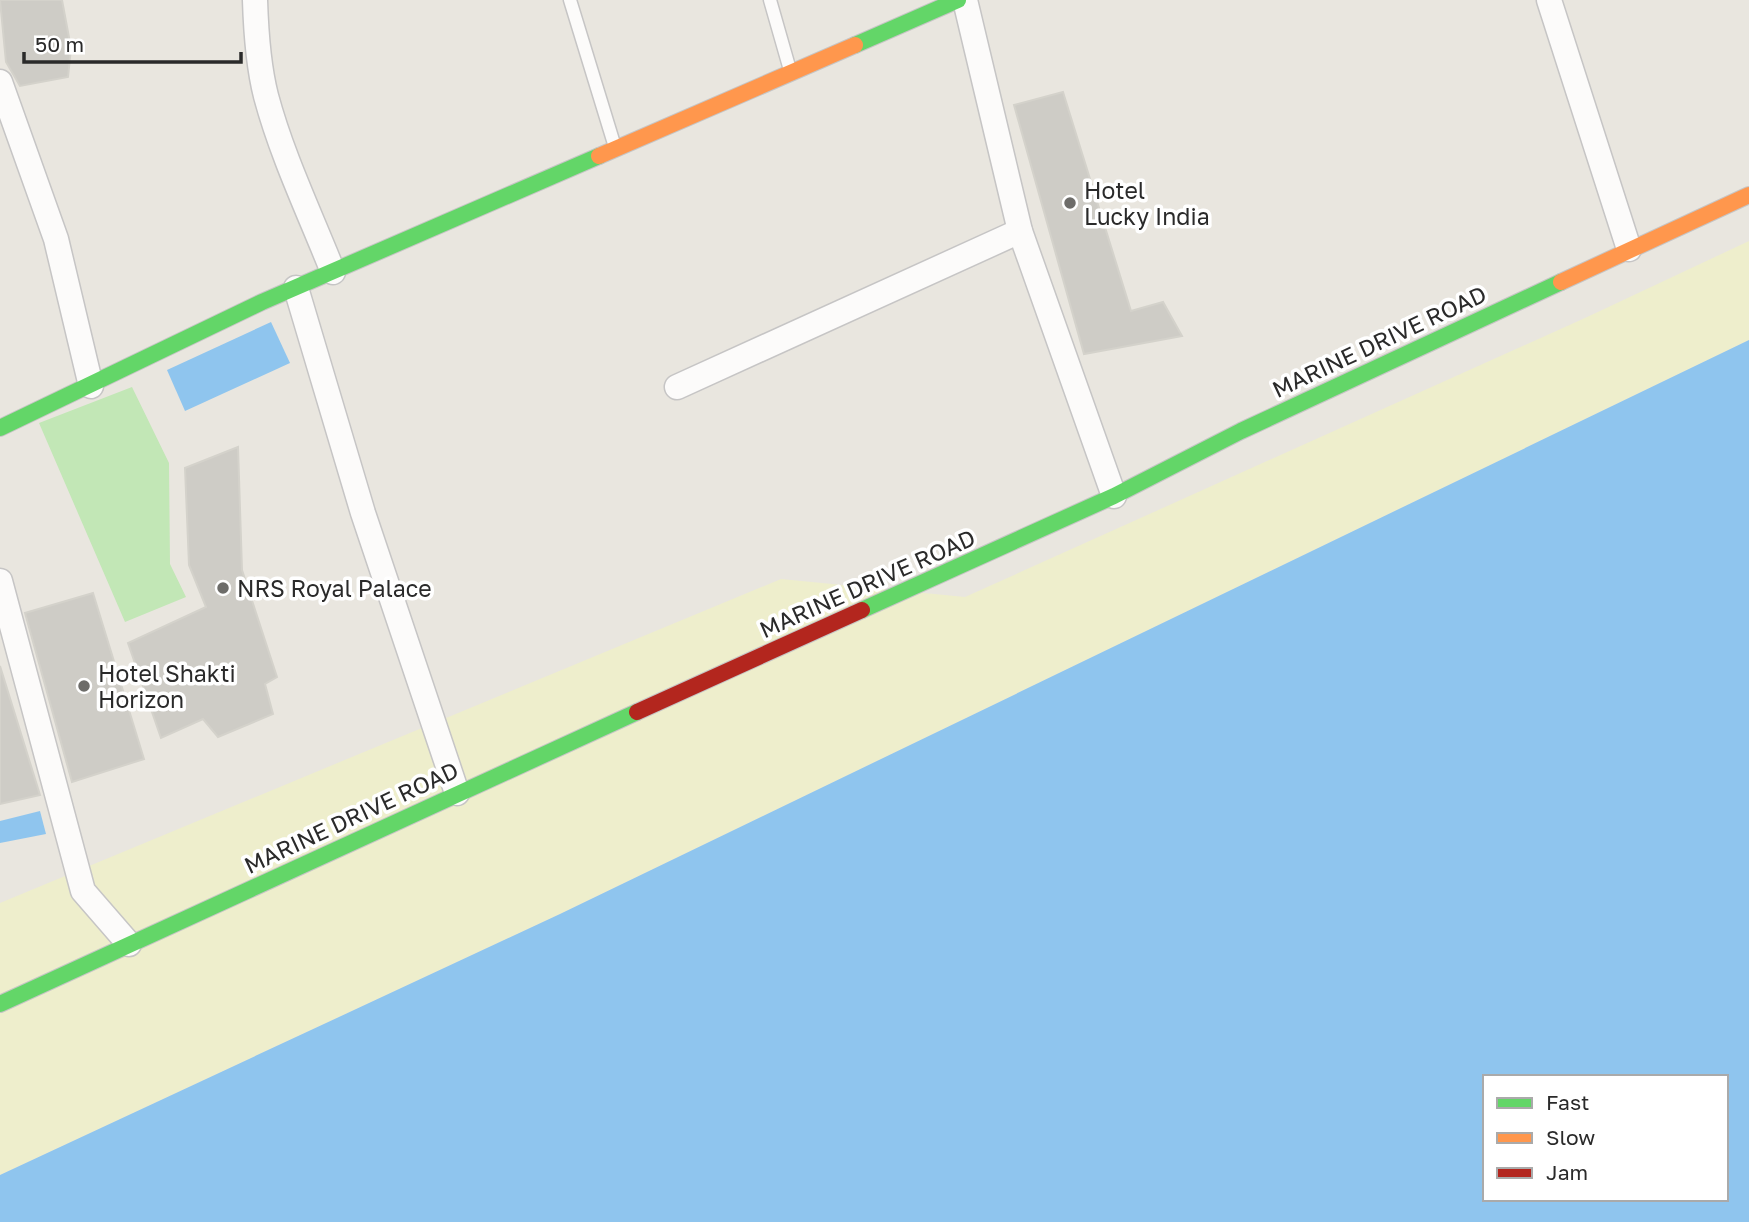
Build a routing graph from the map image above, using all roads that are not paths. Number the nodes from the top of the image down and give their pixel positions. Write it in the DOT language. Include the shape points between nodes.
graph roads {
  1 [pos="255,0"];
  2 [pos="570,0"];
  3 [pos="770,0"];
  4 [pos="958,0"];
  5 [pos="965,0"];
  6 [pos="1549,0"];
  7 [pos="791,73"];
  8 [pos="0,82"];
  9 [pos="615,149"];
  10 [pos="1749,195"];
  11 [pos="1020,231"];
  12 [pos="1629,249"];
  13 [pos="332,272"];
  14 [pos="296,288"];
  15 [pos="91,386"];
  16 [pos="677,387"];
  17 [pos="0,428"];
  18 [pos="1114,496"];
  19 [pos="0,580"];
  20 [pos="457,793"];
  21 [pos="129,944"];
  22 [pos="0,1004"];
  1 -- 13 [label="street" via="266,94"];
  2 -- 9 [label="lane"];
  3 -- 7 [label="lane"];
  4 -- 7 [label="main road"];
  5 -- 11 [label="street"];
  6 -- 12 [label="street"];
  7 -- 9 [label="main road"];
  8 -- 15 [label="street" via="56,239"];
  9 -- 13 [label="main road"];
  10 -- 12 [label="main road, MARINE DRIVE ROAD"];
  11 -- 16 [label="street"];
  11 -- 18 [label="street"];
  12 -- 18 [label="main road, MARINE DRIVE ROAD" via="1241,431"];
  13 -- 14 [label="main road"];
  14 -- 15 [label="main road"];
  14 -- 20 [label="street" via="363,513"];
  15 -- 17 [label="main road"];
  18 -- 20 [label="main road, MARINE DRIVE ROAD"];
  19 -- 21 [label="street" via="83,891"];
  20 -- 21 [label="main road, MARINE DRIVE ROAD"];
  21 -- 22 [label="main road, MARINE DRIVE ROAD"];
}
